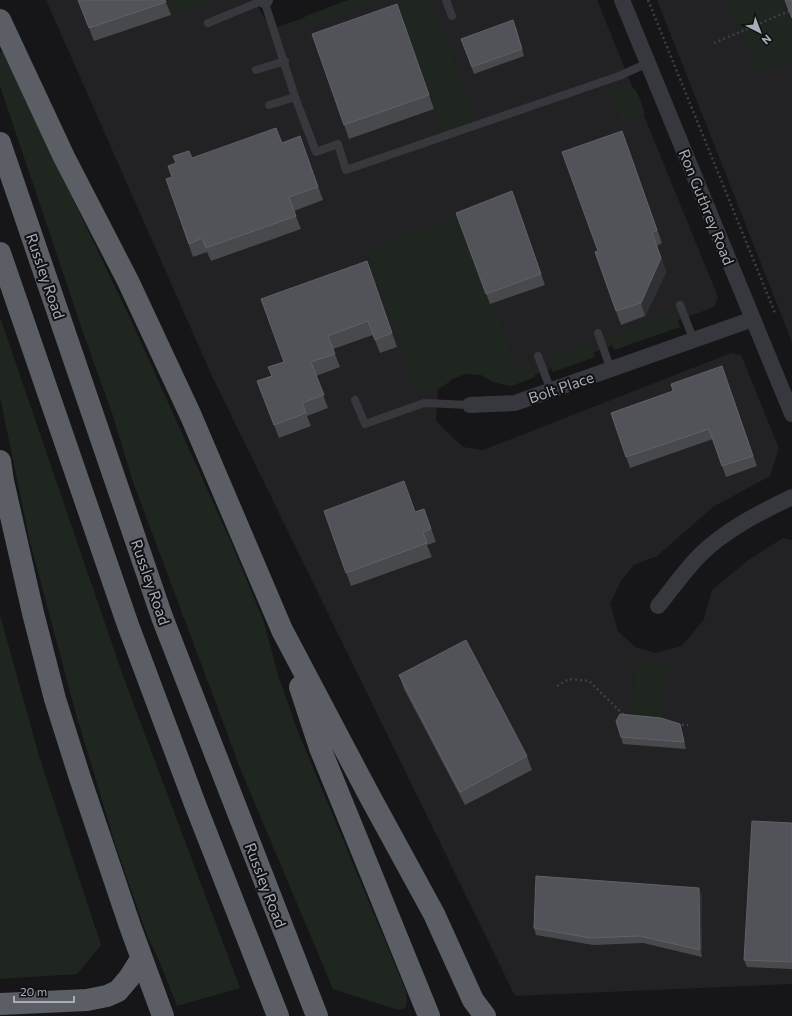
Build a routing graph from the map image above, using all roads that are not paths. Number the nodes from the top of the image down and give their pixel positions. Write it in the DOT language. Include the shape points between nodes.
graph roads {
  1 [pos="265,0"];
  2 [pos="446,0"];
  3 [pos="622,0"];
  4 [pos="452,16"];
  5 [pos="0,20"];
  6 [pos="208,23"];
  7 [pos="285,61"];
  8 [pos="648,64"];
  9 [pos="256,70"];
  10 [pos="296,97"];
  11 [pos="268,105"];
  12 [pos="0,143"];
  13 [pos="0,253"];
  14 [pos="680,305"];
  15 [pos="753,319"];
  16 [pos="598,333"];
  17 [pos="694,340"];
  18 [pos="538,356"];
  19 [pos="611,370"];
  20 [pos="551,391"];
  21 [pos="787,391"];
  22 [pos="355,400"];
  23 [pos="470,405"];
  24 [pos="792,414"];
  25 [pos="0,461"];
  26 [pos="792,497"];
  27 [pos="658,606"];
  28 [pos="282,630"];
  29 [pos="141,959"];
  30 [pos="0,1004"];
  31 [pos="163,1016"];
  32 [pos="278,1016"];
  33 [pos="317,1016"];
  34 [pos="429,1016"];
  35 [pos="485,1016"];
  1 -- 6 [label="lane"];
  1 -- 7 [label="lane"];
  2 -- 4 [label="lane"];
  3 -- 8 [label="street, Ron Guthrey Road"];
  5 -- 28 [label="highway" via="191,416"];
  7 -- 9 [label="lane"];
  7 -- 10 [label="lane"];
  8 -- 10 [label="lane" via="346,170 338,144 316,152"];
  8 -- 15 [label="street, Ron Guthrey Road"];
  10 -- 11 [label="lane"];
  12 -- 33 [label="highway, Russley Road" via="162,616"];
  13 -- 32 [label="highway" via="128,624"];
  14 -- 17 [label="lane"];
  15 -- 17 [label="street, Bolt Place"];
  15 -- 21 [label="street, Ron Guthrey Road"];
  16 -- 19 [label="lane"];
  17 -- 19 [label="street, Bolt Place"];
  18 -- 20 [label="lane"];
  19 -- 20 [label="street, Bolt Place"];
  20 -- 23 [label="street, Bolt Place" via="515,404"];
  21 -- 24 [label="street, Ron Guthrey Road"];
  22 -- 23 [label="lane, Bolt Place" via="365,424 424,403"];
  25 -- 29 [label="highway" via="33,613 55,699"];
  26 -- 27 [label="street" via="743,522 713,543 685,571"];
  28 -- 34 [label="highway" via="320,748"];
  28 -- 35 [label="highway" via="434,914 473,1000"];
  29 -- 30 [label="highway" via="118,991 107,996 87,1000"];
  29 -- 31 [label="highway"];
}
